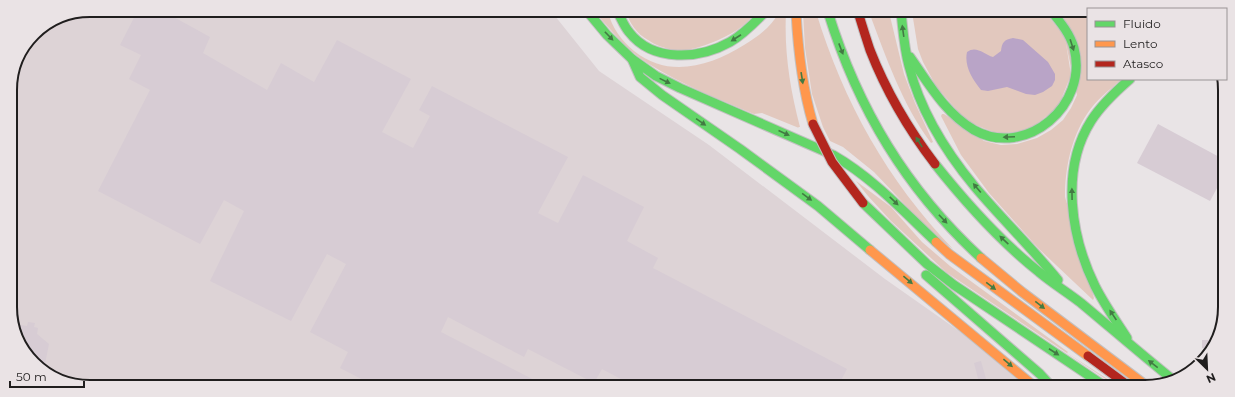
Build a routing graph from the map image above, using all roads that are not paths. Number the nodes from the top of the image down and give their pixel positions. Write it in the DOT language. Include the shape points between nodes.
graph roads {
  1 [pos="592,17"];
  2 [pos="619,17"];
  3 [pos="760,17"];
  4 [pos="796,17"];
  5 [pos="830,17"];
  6 [pos="860,17"];
  7 [pos="902,17"];
  8 [pos="1057,17"];
  9 [pos="905,50"];
  10 [pos="632,59"];
  11 [pos="1129,80"];
  12 [pos="899,238"];
  13 [pos="1067,291"];
  14 [pos="1134,348"];
  15 [pos="1168,376"];
  16 [pos="1027,380"];
  17 [pos="1046,380"];
  18 [pos="1096,380"];
  19 [pos="1120,380"];
  20 [pos="1139,380"];
  1 -- 10 [label="main road, one-way"];
  3 -- 2 [label="main road, one-way" via="737,38 720,47 687,56 672,56 647,48 625,29"];
  4 -- 12 [label="main road, one-way, bridge" via="802,79 813,124 832,162 863,203"];
  5 -- 20 [label="main road, one-way" via="866,107 881,135 902,168 938,215 998,273"];
  13 -- 6 [label="main road, one-way" via="1036,270 981,218 927,154 886,84"];
  9 -- 7 [label="main road, one-way"];
  8 -- 9 [label="main road, one-way" via="1073,45 1077,71 1074,86 1068,100 1049,123 1021,136 994,137 983,134 959,120 929,87"];
  13 -- 9 [label="main road, one-way" via="992,207 946,147 922,105"];
  10 -- 16 [label="main road, one-way" via="640,77 662,95 818,206"];
  10 -- 19 [label="main road, one-way" via="656,76 680,88 847,162 879,186 949,254"];
  14 -- 11 [label="main road, one-way" via="1105,304 1086,265 1078,238 1072,198 1076,157 1085,129 1105,101"];
  12 -- 17 [label="main road" via="920,269"];
  12 -- 18 [label="main road, one-way" via="954,285"];
  13 -- 14 [label="main road"];
  15 -- 14 [label="main road, one-way"];
}
